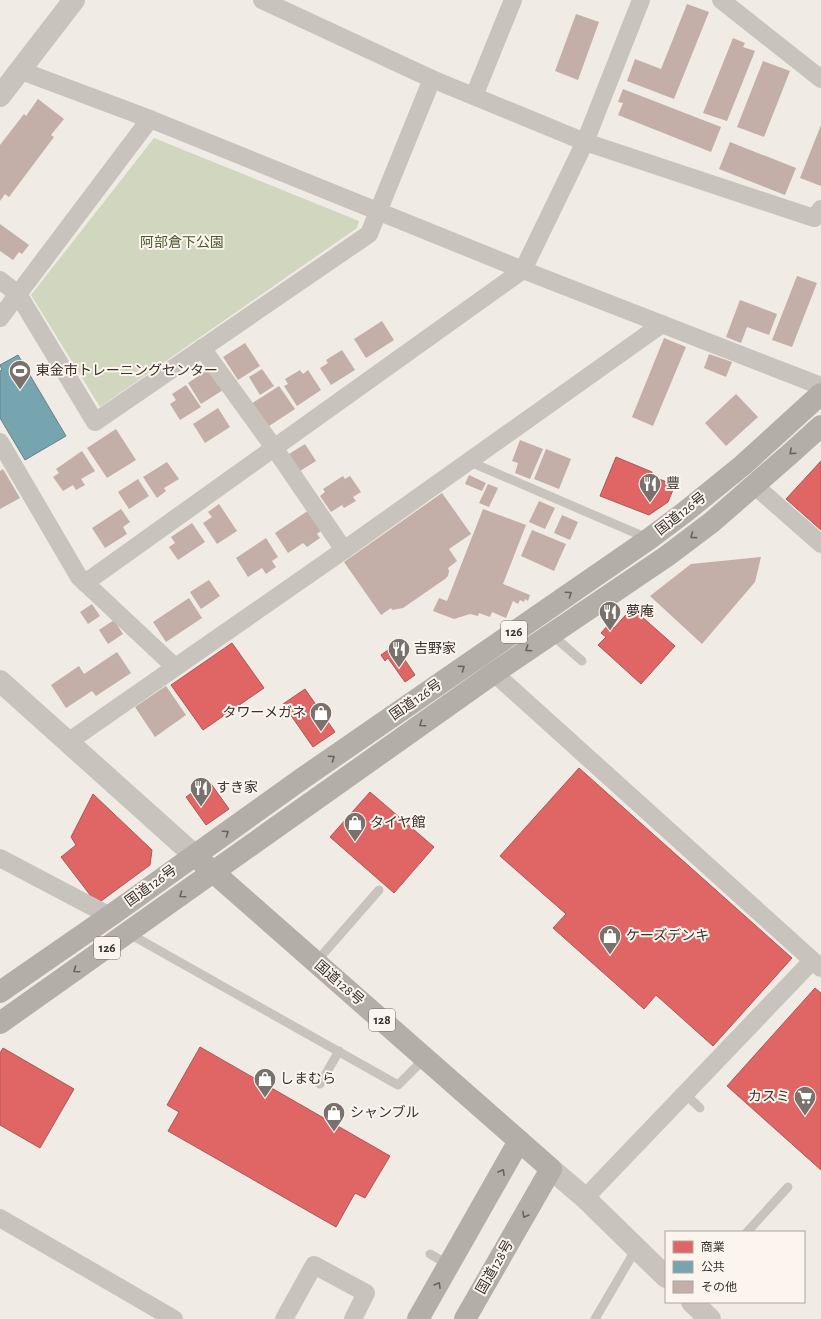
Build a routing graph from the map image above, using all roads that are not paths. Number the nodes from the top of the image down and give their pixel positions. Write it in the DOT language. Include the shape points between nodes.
graph roads {
  1 [pos="74,0"];
  2 [pos="262,0"];
  3 [pos="513,0"];
  4 [pos="642,0"];
  5 [pos="721,0"];
  6 [pos="19,70"];
  7 [pos="821,79"];
  8 [pos="432,80"];
  9 [pos="0,96"];
  10 [pos="474,96"];
  11 [pos="150,119"];
  12 [pos="586,142"];
  13 [pos="821,209"];
  14 [pos="377,211"];
  15 [pos="523,270"];
  16 [pos="0,280"];
  17 [pos="18,294"];
  18 [pos="0,318"];
  19 [pos="662,324"];
  20 [pos="202,348"];
  21 [pos="821,386"];
  22 [pos="821,394"];
  23 [pos="821,426"];
  24 [pos="0,442"];
  25 [pos="275,449"];
  26 [pos="468,461"];
  27 [pos="754,484"];
  28 [pos="649,539"];
  29 [pos="821,544"];
  30 [pos="344,550"];
  31 [pos="85,583"];
  32 [pos="551,634"];
  33 [pos="582,661"];
  34 [pos="175,668"];
  35 [pos="494,673"];
  36 [pos="0,682"];
  37 [pos="68,742"];
  38 [pos="194,855"];
  39 [pos="0,858"];
  40 [pos="214,872"];
  41 [pos="379,890"];
  42 [pos="110,916"];
  43 [pos="128,932"];
  44 [pos="316,962"];
  45 [pos="817,965"];
  46 [pos="0,992"];
  47 [pos="0,1023"];
  48 [pos="339,1051"];
  49 [pos="425,1058"];
  50 [pos="320,1084"];
  51 [pos="685,1094"];
  52 [pos="700,1108"];
  53 [pos="519,1140"];
  54 [pos="551,1169"];
  55 [pos="788,1187"];
  56 [pos="586,1198"];
  57 [pos="0,1218"];
  58 [pos="748,1231"];
  59 [pos="636,1249"];
  60 [pos="430,1254"];
  61 [pos="449,1265"];
  62 [pos="665,1276"];
  63 [pos="693,1303"];
  64 [pos="174,1319"];
  65 [pos="284,1319"];
  66 [pos="353,1319"];
  67 [pos="418,1319"];
  68 [pos="465,1319"];
  69 [pos="595,1319"];
  70 [pos="710,1319"];
  1 -- 6 [label="street"];
  2 -- 8 [label="street"];
  3 -- 10 [label="street"];
  4 -- 12 [label="street"];
  5 -- 7 [label="street"];
  6 -- 9 [label="street"];
  6 -- 11 [label="street"];
  8 -- 10 [label="street"];
  8 -- 14 [label="street"];
  10 -- 12 [label="street"];
  11 -- 14 [label="street"];
  11 -- 17 [label="street"];
  12 -- 13 [label="street" via="814,218"];
  12 -- 15 [label="street"];
  14 -- 15 [label="street"];
  14 -- 20 [label="street" via="369,234"];
  15 -- 19 [label="street"];
  15 -- 25 [label="street"];
  16 -- 17 [label="street"];
  17 -- 18 [label="street"];
  17 -- 20 [label="street" via="95,422"];
  19 -- 21 [label="street"];
  19 -- 26 [label="street"];
  20 -- 25 [label="street"];
  22 -- 28 [label="highway, 国道126号 / 126" via="742,465"];
  23 -- 27 [label="highway, 国道126号 / 126, one-way"];
  24 -- 31 [label="street" via="79,577"];
  25 -- 30 [label="street"];
  25 -- 31 [label="street"];
  26 -- 28 [label="lane"];
  26 -- 30 [label="street"];
  27 -- 29 [label="street"];
  27 -- 32 [label="highway, 国道126号 / 126, one-way" via="712,522 667,556"];
  38 -- 28 [label="highway, 国道126号 / 126, one-way"];
  30 -- 34 [label="street"];
  31 -- 34 [label="street"];
  32 -- 33 [label="lane"];
  32 -- 35 [label="highway, 国道126号 / 126, one-way"];
  34 -- 37 [label="street"];
  35 -- 40 [label="highway, 国道126号 / 126, one-way"];
  35 -- 45 [label="street"];
  36 -- 37 [label="street"];
  37 -- 38 [label="street"];
  38 -- 40 [label="highway, 128"];
  38 -- 42 [label="highway, 国道126号 / 126"];
  39 -- 42 [label="street"];
  40 -- 43 [label="highway, 国道126号 / 126, one-way"];
  40 -- 44 [label="highway, 国道128号 / 128"];
  41 -- 44 [label="lane"];
  42 -- 46 [label="highway, 国道126号 / 126"];
  43 -- 47 [label="highway, 国道126号 / 126, one-way"];
  43 -- 48 [label="lane"];
  44 -- 49 [label="highway, 国道128号 / 128"];
  45 -- 51 [label="street"];
  48 -- 49 [label="lane" via="398,1085"];
  48 -- 50 [label="lane"];
  49 -- 53 [label="highway, 国道128号 / 128"];
  51 -- 52 [label="lane"];
  51 -- 56 [label="street"];
  53 -- 54 [label="highway, 国道128号 / 128"];
  61 -- 53 [label="highway, one-way"];
  54 -- 56 [label="street"];
  54 -- 68 [label="highway, 国道128号, one-way"];
  55 -- 58 [label="lane"];
  56 -- 59 [label="street"];
  57 -- 64 [label="street"];
  59 -- 62 [label="street"];
  59 -- 69 [label="lane"];
  60 -- 61 [label="lane"];
  67 -- 61 [label="highway, one-way"];
  63 -- 70 [label="street"];
  65 -- 66 [label="street" via="314,1265 366,1293"];
}
